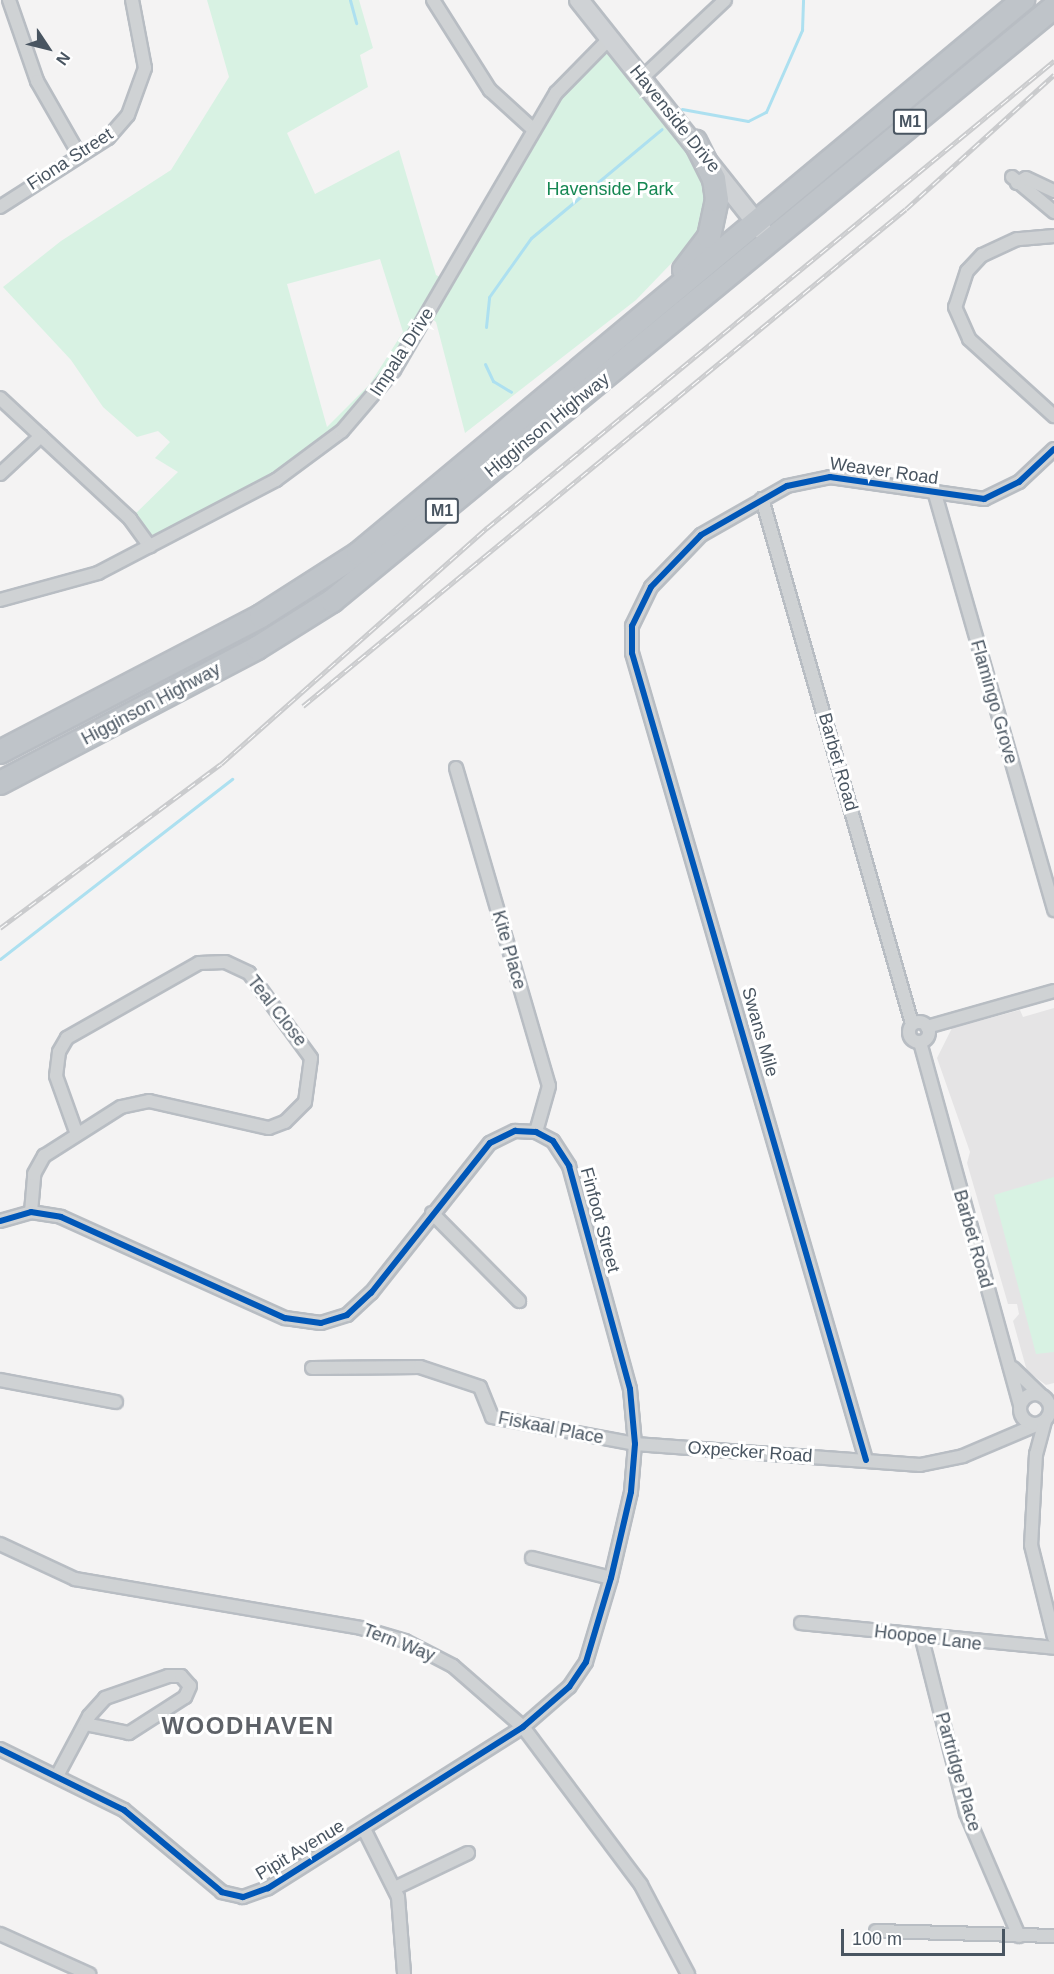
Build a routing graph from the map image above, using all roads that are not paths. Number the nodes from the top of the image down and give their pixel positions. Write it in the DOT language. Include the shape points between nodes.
graph roads {
  1 [pos="9,0"];
  2 [pos="132,0"];
  3 [pos="433,0"];
  4 [pos="579,0"];
  5 [pos="725,0"];
  6 [pos="1023,0"];
  7 [pos="1054,7"];
  8 [pos="609,39"];
  9 [pos="641,79"];
  10 [pos="534,130"];
  11 [pos="695,141"];
  12 [pos="80,156"];
  13 [pos="1054,191"];
  14 [pos="0,207"];
  15 [pos="1054,212"];
  16 [pos="763,231"];
  17 [pos="1054,236"];
  18 [pos="643,316"];
  19 [pos="0,398"];
  20 [pos="1054,416"];
  21 [pos="41,436"];
  22 [pos="1054,449"];
  23 [pos="0,474"];
  24 [pos="935,494"];
  25 [pos="762,500"];
  26 [pos="150,547"];
  27 [pos="0,600"];
  28 [pos="636,613"];
  29 [pos="0,752"];
  30 [pos="456,768"];
  31 [pos="0,783"];
  32 [pos="1054,910"];
  33 [pos="1054,991"];
  34 [pos="912,1024"];
  35 [pos="927,1027"];
  36 [pos="920,1042"];
  37 [pos="76,1132"];
  38 [pos="537,1132"];
  39 [pos="31,1212"];
  40 [pos="432,1213"];
  41 [pos="0,1221"];
  42 [pos="519,1301"];
  43 [pos="1010,1365"];
  44 [pos="312,1368"];
  45 [pos="0,1380"];
  46 [pos="1047,1398"];
  47 [pos="116,1402"];
  48 [pos="1020,1405"];
  49 [pos="1037,1421"];
  50 [pos="635,1444"];
  51 [pos="1036,1454"];
  52 [pos="866,1460"];
  53 [pos="0,1544"];
  54 [pos="532,1558"];
  55 [pos="611,1578"];
  56 [pos="801,1623"];
  57 [pos="1054,1636"];
  58 [pos="922,1639"];
  59 [pos="1054,1648"];
  60 [pos="86,1725"];
  61 [pos="523,1727"];
  62 [pos="0,1749"];
  63 [pos="57,1776"];
  64 [pos="364,1829"];
  65 [pos="468,1853"];
  66 [pos="395,1888"];
  67 [pos="876,1931"];
  68 [pos="1018,1936"];
  69 [pos="1054,1936"];
  70 [pos="2,1939"];
  71 [pos="89,1974"];
  72 [pos="404,1974"];
  73 [pos="688,1974"];
  1 -- 12 [label="street" via="37,81"];
  2 -- 12 [label="street, Fiona Street" via="145,68 137,100 108,138"];
  3 -- 10 [label="street" via="490,90"];
  4 -- 8 [label="street, Havenside Drive"];
  5 -- 9 [label="street"];
  6 -- 16 [label="highway, Higginson Highway / M1"];
  7 -- 16 [label="highway, Higginson Highway / M1"];
  8 -- 9 [label="street, Havenside Drive"];
  8 -- 10 [label="street, Impala Drive" via="567,79"];
  9 -- 11 [label="street, Havenside Drive"];
  10 -- 26 [label="street, Impala Drive" via="409,346 365,408 294,469"];
  11 -- 16 [label="street, Havenside Drive"];
  11 -- 18 [label="highway" via="716,188 715,219 698,254"];
  12 -- 14 [label="street, Fiona Street"];
  13 -- 15 [label="street" via="1026,178 1015,180"];
  16 -- 18 [label="highway, Higginson Highway / M1"];
  16 -- 31 [label="highway, Higginson Highway / M1" via="332,602 257,648"];
  17 -- 20 [label="street" via="1017,239 982,255 967,271 955,307 964,334"];
  18 -- 29 [label="highway, Higginson Highway / M1" via="325,578"];
  19 -- 21 [label="street"];
  21 -- 23 [label="street"];
  21 -- 26 [label="street" via="140,529"];
  22 -- 24 [label="street, Weaver Road" via="995,496"];
  24 -- 25 [label="street, Weaver Road" via="819,477"];
  24 -- 32 [label="street, Flamingo Grove"];
  25 -- 28 [label="street, Weaver Road" via="701,535 659,576"];
  25 -- 34 [label="street, Barbet Road"];
  26 -- 27 [label="street, Impala Drive" via="65,585"];
  28 -- 52 [label="street, Swans Mile" via="632,653"];
  30 -- 38 [label="street, Kite Place" via="549,1086"];
  33 -- 35 [label="street"];
  34 -- 35 [label="street"];
  34 -- 36 [label="street, Barbet Road" via="910,1037"];
  35 -- 36 [label="street" via="927,1037"];
  36 -- 43 [label="street, Barbet Road"];
  37 -- 37 [label="street, Teal Close" via="143,1100 269,1128 285,1122 305,1101 312,1058 249,973 225,962 199,963 68,1038 59,1052 56,1076"];
  37 -- 39 [label="street, Teal Close" via="38,1164"];
  38 -- 40 [label="street" via="523,1129 497,1137"];
  38 -- 50 [label="street, Finfoot Street" via="553,1141 569,1166 630,1389"];
  39 -- 40 [label="street" via="61,1217 285,1318 310,1323 335,1320 359,1306"];
  39 -- 41 [label="street"];
  40 -- 42 [label="street"];
  43 -- 46 [label="street"];
  43 -- 48 [label="street, Barbet Road"];
  44 -- 50 [label="street, Fiskaal Place" via="426,1368 480,1387 492,1417"];
  45 -- 47 [label="street"];
  46 -- 48 [label="street" via="1030,1395"];
  46 -- 49 [label="street"];
  48 -- 49 [label="street, Barbet Road"];
  49 -- 51 [label="street"];
  49 -- 51 [label="street"];
  49 -- 52 [label="street, Oxpecker Road" via="1006,1438 938,1463"];
  50 -- 52 [label="street, Oxpecker Road"];
  50 -- 55 [label="street, Finfoot Street" via="629,1503"];
  51 -- 57 [label="street" via="1032,1560"];
  53 -- 61 [label="street, Tern Way" via="75,1579 389,1636 453,1666"];
  54 -- 55 [label="street"];
  55 -- 61 [label="street, Finfoot Street" via="579,1674"];
  56 -- 58 [label="street, Hoopoe Lane"];
  58 -- 59 [label="street, Hoopoe Lane"];
  58 -- 68 [label="street, Partridge Place" via="966,1813"];
  60 -- 60 [label="street" via="99,1703 113,1694 168,1676 181,1676 190,1686 185,1697 129,1733"];
  60 -- 63 [label="street"];
  61 -- 64 [label="street, Pipit Avenue"];
  61 -- 73 [label="street, Tern Way" via="641,1885"];
  62 -- 63 [label="street, Pipit Avenue"];
  63 -- 64 [label="street, Pipit Avenue" via="124,1810 211,1885 236,1897 268,1888"];
  64 -- 66 [label="street"];
  65 -- 66 [label="street" via="441,1871"];
  66 -- 72 [label="street"];
  67 -- 68 [label="street"];
  68 -- 69 [label="street"];
  70 -- 71 [label="street"];
}
